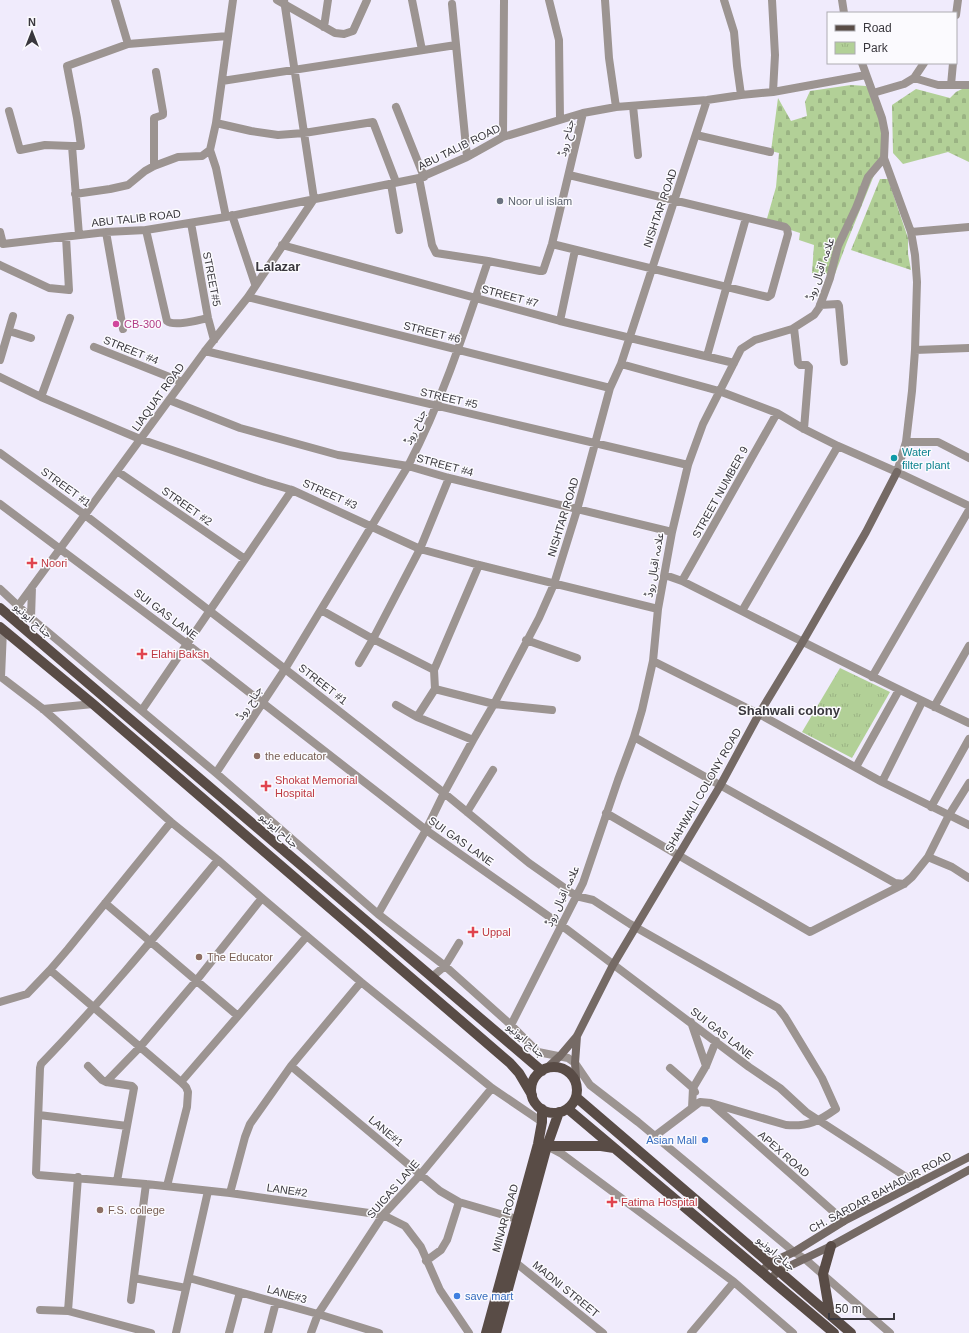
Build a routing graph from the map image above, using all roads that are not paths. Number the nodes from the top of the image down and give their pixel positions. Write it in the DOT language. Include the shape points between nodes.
graph roads {
  1 [pos="115,0"];
  2 [pos="233,0"];
  3 [pos="277,0"];
  4 [pos="328,0"];
  5 [pos="368,0"];
  6 [pos="412,0"];
  7 [pos="504,0"];
  8 [pos="548,0"];
  9 [pos="605,0"];
  10 [pos="724,0"];
  11 [pos="772,0"];
  12 [pos="842,0"];
  13 [pos="958,0"];
  14 [pos="284,3"];
  15 [pos="452,4"];
  16 [pos="844,12"];
  17 [pos="956,12"];
  18 [pos="324,27"];
  19 [pos="228,36"];
  20 [pos="128,44"];
  21 [pos="456,44"];
  22 [pos="422,50"];
  23 [pos="862,64"];
  24 [pos="923,64"];
  25 [pos="953,64"];
  26 [pos="294,70"];
  27 [pos="156,72"];
  28 [pos="866,75"];
  29 [pos="914,78"];
  30 [pos="222,81"];
  31 [pos="951,85"];
  32 [pos="969,85"];
  33 [pos="773,92"];
  34 [pos="873,93"];
  35 [pos="742,95"];
  36 [pos="707,100"];
  37 [pos="633,106"];
  38 [pos="396,107"];
  39 [pos="616,107"];
  40 [pos="9,111"];
  41 [pos="583,113"];
  42 [pos="560,119"];
  43 [pos="216,123"];
  44 [pos="304,133"];
  45 [pos="696,135"];
  46 [pos="503,137"];
  47 [pos="72,146"];
  48 [pos="210,150"];
  49 [pos="770,152"];
  50 [pos="638,155"];
  51 [pos="467,157"];
  52 [pos="884,158"];
  53 [pos="154,166"];
  54 [pos="569,176"];
  55 [pos="422,177"];
  56 [pos="394,183"];
  57 [pos="75,194"];
  58 [pos="314,199"];
  59 [pos="674,200"];
  60 [pos="229,216"];
  61 [pos="746,218"];
  62 [pos="190,223"];
  63 [pos="969,227"];
  64 [pos="146,230"];
  65 [pos="399,230"];
  66 [pos="0,232"];
  67 [pos="106,232"];
  68 [pos="911,232"];
  69 [pos="79,235"];
  70 [pos="66,237"];
  71 [pos="552,244"];
  72 [pos="282,245"];
  73 [pos="1,246"];
  74 [pos="576,250"];
  75 [pos="488,261"];
  76 [pos="0,265"];
  77 [pos="651,268"];
  78 [pos="255,284"];
  79 [pos="727,286"];
  80 [pos="248,296"];
  81 [pos="476,298"];
  82 [pos="820,305"];
  83 [pos="13,316"];
  84 [pos="70,318"];
  85 [pos="208,318"];
  86 [pos="560,321"];
  87 [pos="794,328"];
  88 [pos="123,330"];
  89 [pos="8,331"];
  90 [pos="630,337"];
  91 [pos="31,338"];
  92 [pos="214,340"];
  93 [pos="94,347"];
  94 [pos="969,348"];
  95 [pos="457,350"];
  96 [pos="915,350"];
  97 [pos="205,351"];
  98 [pos="707,356"];
  99 [pos="0,360"];
  100 [pos="844,362"];
  101 [pos="734,363"];
  102 [pos="621,364"];
  103 [pos="0,377"];
  104 [pos="182,382"];
  105 [pos="610,388"];
  106 [pos="719,391"];
  107 [pos="41,397"];
  108 [pos="169,400"];
  109 [pos="437,406"];
  110 [pos="777,413"];
  111 [pos="804,429"];
  112 [pos="140,439"];
  113 [pos="906,442"];
  114 [pos="595,444"];
  115 [pos="838,446"];
  116 [pos="0,453"];
  117 [pos="969,458"];
  118 [pos="688,465"];
  119 [pos="408,466"];
  120 [pos="118,471"];
  121 [pos="897,472"];
  122 [pos="449,478"];
  123 [pos="292,490"];
  124 [pos="0,504"];
  125 [pos="969,506"];
  126 [pos="577,510"];
  127 [pos="969,510"];
  128 [pos="85,515"];
  129 [pos="371,527"];
  130 [pos="672,532"];
  131 [pos="60,548"];
  132 [pos="420,549"];
  133 [pos="245,559"];
  134 [pos="478,565"];
  135 [pos="665,575"];
  136 [pos="682,581"];
  137 [pos="554,584"];
  138 [pos="32,587"];
  139 [pos="0,589"];
  140 [pos="18,606"];
  141 [pos="0,608"];
  142 [pos="658,609"];
  143 [pos="321,610"];
  144 [pos="210,611"];
  145 [pos="742,611"];
  146 [pos="31,618"];
  147 [pos="1,628"];
  148 [pos="373,639"];
  149 [pos="526,640"];
  150 [pos="802,643"];
  151 [pos="187,644"];
  152 [pos="969,646"];
  153 [pos="577,658"];
  154 [pos="653,661"];
  155 [pos="359,663"];
  156 [pos="285,669"];
  157 [pos="434,670"];
  158 [pos="872,677"];
  159 [pos="435,689"];
  160 [pos="899,690"];
  161 [pos="102,695"];
  162 [pos="922,702"];
  163 [pos="263,703"];
  164 [pos="93,704"];
  165 [pos="494,704"];
  166 [pos="396,705"];
  167 [pos="934,707"];
  168 [pos="44,709"];
  169 [pos="142,710"];
  170 [pos="552,710"];
  171 [pos="759,714"];
  172 [pos="417,717"];
  173 [pos="969,723"];
  174 [pos="634,738"];
  175 [pos="969,739"];
  176 [pos="472,740"];
  177 [pos="856,768"];
  178 [pos="493,770"];
  179 [pos="216,773"];
  180 [pos="882,782"];
  181 [pos="969,784"];
  182 [pos="720,786"];
  183 [pos="444,793"];
  184 [pos="932,807"];
  185 [pos="467,812"];
  186 [pos="606,813"];
  187 [pos="949,815"];
  188 [pos="171,822"];
  189 [pos="969,825"];
  190 [pos="426,830"];
  191 [pos="311,855"];
  192 [pos="678,855"];
  193 [pos="928,857"];
  194 [pos="218,860"];
  195 [pos="302,866"];
  196 [pos="969,878"];
  197 [pos="904,884"];
  198 [pos="576,896"];
  199 [pos="262,898"];
  200 [pos="105,903"];
  201 [pos="378,914"];
  202 [pos="561,925"];
  203 [pos="635,927"];
  204 [pos="307,936"];
  205 [pos="150,942"];
  206 [pos="459,943"];
  207 [pos="613,965"];
  208 [pos="445,966"];
  209 [pos="50,970"];
  210 [pos="433,976"];
  211 [pos="196,981"];
  212 [pos="361,982"];
  213 [pos="0,1002"];
  214 [pos="93,1008"];
  215 [pos="238,1016"];
  216 [pos="691,1022"];
  217 [pos="511,1025"];
  218 [pos="577,1036"];
  219 [pos="716,1041"];
  220 [pos="140,1047"];
  221 [pos="560,1056"];
  222 [pos="575,1063"];
  223 [pos="88,1066"];
  224 [pos="291,1066"];
  225 [pos="706,1066"];
  226 [pos="670,1068"];
  227 [pos="545,1070"];
  228 [pos="106,1082"];
  229 [pos="181,1082"];
  230 [pos="492,1088"];
  231 [pos="693,1088"];
  232 [pos="577,1094"];
  233 [pos="532,1096"];
  234 [pos="700,1102"];
  235 [pos="711,1104"];
  236 [pos="692,1108"];
  237 [pos="542,1109"];
  238 [pos="564,1110"];
  239 [pos="39,1115"];
  240 [pos="820,1121"];
  241 [pos="542,1122"];
  242 [pos="127,1126"];
  243 [pos="655,1136"];
  244 [pos="547,1146"];
  245 [pos="616,1148"];
  246 [pos="969,1157"];
  247 [pos="969,1170"];
  248 [pos="420,1175"];
  249 [pos="78,1178"];
  250 [pos="929,1179"];
  251 [pos="116,1181"];
  252 [pos="146,1184"];
  253 [pos="916,1184"];
  254 [pos="167,1186"];
  255 [pos="933,1189"];
  256 [pos="208,1191"];
  257 [pos="230,1193"];
  258 [pos="460,1202"];
  259 [pos="383,1215"];
  260 [pos="517,1218"];
  261 [pos="844,1221"];
  262 [pos="831,1246"];
  263 [pos="794,1252"];
  264 [pos="805,1259"];
  265 [pos="426,1260"];
  266 [pos="515,1262"];
  267 [pos="770,1263"];
  268 [pos="779,1271"];
  269 [pos="761,1272"];
  270 [pos="823,1274"];
  271 [pos="134,1278"];
  272 [pos="188,1278"];
  273 [pos="770,1279"];
  274 [pos="734,1282"];
  275 [pos="186,1288"];
  276 [pos="240,1292"];
  277 [pos="131,1300"];
  278 [pos="276,1302"];
  279 [pos="40,1310"];
  280 [pos="68,1311"];
  281 [pos="318,1314"];
  282 [pos="830,1315"];
  283 [pos="354,1329"];
  284 [pos="128,1330"];
  285 [pos="151,1333"];
  286 [pos="176,1333"];
  287 [pos="229,1333"];
  288 [pos="268,1333"];
  289 [pos="311,1333"];
  290 [pos="379,1333"];
  291 [pos="469,1333"];
  292 [pos="486,1333"];
  293 [pos="496,1333"];
  294 [pos="603,1333"];
  295 [pos="691,1333"];
  296 [pos="793,1333"];
  297 [pos="834,1333"];
  298 [pos="851,1333"];
  299 [pos="890,1333"];
  1 -- 20 [label="street"];
  2 -- 19 [label="street"];
  3 -- 14 [label="street"];
  4 -- 18 [label="street"];
  5 -- 18 [label="street" via="353,31 335,33"];
  6 -- 22 [label="street"];
  7 -- 46 [label="street"];
  8 -- 42 [label="street" via="559,40"];
  9 -- 39 [label="street"];
  10 -- 35 [label="street" via="734,32 736,66"];
  11 -- 33 [label="street" via="775,55"];
  12 -- 16 [label="street"];
  13 -- 17 [label="street"];
  14 -- 18 [label="street"];
  14 -- 26 [label="street"];
  15 -- 21 [label="street"];
  19 -- 20 [label="street"];
  19 -- 30 [label="street"];
  20 -- 47 [label="street" via="67,66 81,146"];
  21 -- 22 [label="street"];
  21 -- 51 [label="street"];
  22 -- 26 [label="street"];
  23 -- 28 [label="street"];
  24 -- 29 [label="street"];
  25 -- 31 [label="street"];
  26 -- 30 [label="street"];
  26 -- 44 [label="street"];
  27 -- 53 [label="street" via="163,112 154,118"];
  28 -- 33 [label="street, ABU TALIB ROAD"];
  28 -- 34 [label="street"];
  29 -- 31 [label="street" via="938,85"];
  29 -- 34 [label="street" via="904,84"];
  30 -- 43 [label="street"];
  31 -- 32 [label="street"];
  33 -- 35 [label="street, ABU TALIB ROAD"];
  34 -- 52 [label="street" via="885,133"];
  35 -- 36 [label="street, ABU TALIB ROAD"];
  36 -- 37 [label="street, ABU TALIB ROAD"];
  36 -- 45 [label="street, NISHTAR ROAD"];
  37 -- 39 [label="street, ABU TALIB ROAD"];
  37 -- 50 [label="street"];
  38 -- 55 [label="street"];
  39 -- 41 [label="street, ABU TALIB ROAD"];
  40 -- 47 [label="street" via="20,150 45,145"];
  41 -- 42 [label="street, ABU TALIB ROAD"];
  41 -- 54 [label="street, جناح روڈ"];
  42 -- 46 [label="street, ABU TALIB ROAD"];
  43 -- 44 [label="street" via="278,136"];
  43 -- 48 [label="street"];
  44 -- 56 [label="street" via="372,122"];
  44 -- 58 [label="street"];
  45 -- 49 [label="street"];
  45 -- 59 [label="street, NISHTAR ROAD"];
  46 -- 51 [label="street, ABU TALIB ROAD"];
  47 -- 57 [label="street"];
  48 -- 53 [label="street" via="202,156 178,157"];
  48 -- 60 [label="street"];
  51 -- 55 [label="street, ABU TALIB ROAD"];
  52 -- 68 [label="street"];
  52 -- 82 [label="street, علامہ اقبال روڈ" via="868,178 838,246"];
  53 -- 57 [label="street" via="128,184"];
  54 -- 59 [label="street"];
  54 -- 71 [label="street, جناح روڈ"];
  55 -- 56 [label="street, ABU TALIB ROAD"];
  55 -- 75 [label="street" via="432,245 436,253"];
  56 -- 58 [label="street, ABU TALIB ROAD"];
  56 -- 65 [label="street"];
  57 -- 69 [label="street"];
  58 -- 60 [label="street, ABU TALIB ROAD"];
  58 -- 72 [label="street, LIAQUAT ROAD"];
  59 -- 61 [label="street"];
  59 -- 77 [label="street, NISHTAR ROAD"];
  60 -- 62 [label="street, ABU TALIB ROAD"];
  60 -- 78 [label="street"];
  61 -- 79 [label="street"];
  61 -- 79 [label="street" via="785,227 788,234 784,250 771,295 768,297"];
  62 -- 64 [label="street, ABU TALIB ROAD"];
  62 -- 85 [label="street, STREET#5"];
  63 -- 68 [label="street"];
  64 -- 67 [label="street, ABU TALIB ROAD"];
  64 -- 85 [label="street" via="167,321 185,323"];
  66 -- 73 [label="street"];
  67 -- 69 [label="street, ABU TALIB ROAD"];
  67 -- 88 [label="street"];
  68 -- 96 [label="street" via="917,282"];
  69 -- 70 [label="street, ABU TALIB ROAD"];
  70 -- 73 [label="street, ABU TALIB ROAD"];
  70 -- 76 [label="street" via="69,290 49,288"];
  71 -- 74 [label="street"];
  71 -- 75 [label="street, جناح روڈ" via="543,270 540,271"];
  72 -- 78 [label="street, LIAQUAT ROAD"];
  72 -- 81 [label="street, STREET #7"];
  74 -- 77 [label="street"];
  74 -- 86 [label="street"];
  75 -- 81 [label="street, جناح روڈ"];
  77 -- 79 [label="street"];
  77 -- 90 [label="street, NISHTAR ROAD"];
  78 -- 80 [label="street, LIAQUAT ROAD"];
  79 -- 98 [label="street"];
  80 -- 92 [label="street, LIAQUAT ROAD"];
  80 -- 95 [label="street, STREET #6"];
  81 -- 86 [label="street, STREET #7"];
  81 -- 95 [label="street, جناح روڈ"];
  82 -- 87 [label="street, علامہ اقبال روڈ" via="814,315"];
  82 -- 100 [label="street" via="839,306"];
  83 -- 89 [label="street"];
  84 -- 107 [label="street"];
  85 -- 92 [label="street, STREET#5"];
  86 -- 90 [label="street, STREET #7"];
  87 -- 101 [label="street, علامہ اقبال روڈ" via="747,344"];
  87 -- 111 [label="street" via="798,363 807,365 808,368"];
  89 -- 91 [label="street"];
  89 -- 99 [label="street"];
  90 -- 98 [label="street, STREET #7"];
  90 -- 102 [label="street, NISHTAR ROAD"];
  92 -- 97 [label="street, LIAQUAT ROAD"];
  93 -- 104 [label="street, STREET #4"];
  94 -- 96 [label="street"];
  95 -- 105 [label="street, STREET #6"];
  95 -- 109 [label="street, جناح روڈ"];
  96 -- 113 [label="street"];
  97 -- 104 [label="street, LIAQUAT ROAD"];
  97 -- 109 [label="street, STREET #5"];
  98 -- 101 [label="street, STREET #7"];
  101 -- 106 [label="street, علامہ اقبال روڈ"];
  102 -- 105 [label="street, NISHTAR ROAD"];
  102 -- 106 [label="street"];
  103 -- 107 [label="street, STREET #3"];
  104 -- 108 [label="street, LIAQUAT ROAD"];
  105 -- 114 [label="street, NISHTAR ROAD"];
  106 -- 110 [label="street"];
  106 -- 118 [label="street, علامہ اقبال روڈ" via="703,424"];
  107 -- 112 [label="street, STREET #3"];
  108 -- 112 [label="street, LIAQUAT ROAD"];
  108 -- 119 [label="street, STREET #4" via="240,428 338,455"];
  109 -- 114 [label="street, STREET #5"];
  109 -- 119 [label="street, جناح روڈ"];
  110 -- 111 [label="street"];
  110 -- 136 [label="street, STREET NUMBER 9"];
  111 -- 115 [label="street"];
  112 -- 120 [label="street, LIAQUAT ROAD"];
  112 -- 123 [label="street, STREET #3"];
  113 -- 117 [label="street" via="938,442"];
  113 -- 121 [label="street"];
  114 -- 118 [label="street, STREET #5"];
  114 -- 126 [label="street, NISHTAR ROAD"];
  115 -- 121 [label="street"];
  115 -- 145 [label="street"];
  116 -- 128 [label="street, STREET #1"];
  118 -- 130 [label="street, علامہ اقبال روڈ"];
  119 -- 122 [label="street, STREET #4"];
  119 -- 129 [label="street, جناح روڈ"];
  120 -- 128 [label="street, LIAQUAT ROAD"];
  120 -- 133 [label="street, STREET #2"];
  121 -- 125 [label="street"];
  121 -- 150 [label="main road, SHAHWALI COLONY ROAD" via="866,532"];
  122 -- 126 [label="street, STREET #4"];
  122 -- 132 [label="street"];
  123 -- 129 [label="street, STREET #3"];
  123 -- 133 [label="street"];
  124 -- 131 [label="street, SUI GAS LANE"];
  126 -- 130 [label="street, STREET #4"];
  126 -- 137 [label="street, NISHTAR ROAD"];
  127 -- 158 [label="street"];
  128 -- 131 [label="street, LIAQUAT ROAD"];
  128 -- 144 [label="street, STREET #1"];
  129 -- 132 [label="street, STREET #3"];
  129 -- 143 [label="street, جناح روڈ"];
  130 -- 135 [label="street, علامہ اقبال روڈ"];
  131 -- 138 [label="street, LIAQUAT ROAD"];
  131 -- 151 [label="street, SUI GAS LANE"];
  132 -- 134 [label="street, STREET #3"];
  132 -- 148 [label="street"];
  133 -- 144 [label="street"];
  134 -- 137 [label="street, STREET #3"];
  134 -- 157 [label="street"];
  135 -- 136 [label="street"];
  135 -- 142 [label="street, علامہ اقبال روڈ"];
  136 -- 145 [label="street"];
  137 -- 142 [label="street, STREET #3"];
  137 -- 149 [label="street, NISHTAR ROAD"];
  138 -- 140 [label="street, LIAQUAT ROAD"];
  138 -- 146 [label="street"];
  139 -- 140 [label="street"];
  140 -- 146 [label="street"];
  141 -- 161 [label="main road, جناح ایونیو"];
  142 -- 154 [label="street, علامہ اقبال روڈ"];
  143 -- 148 [label="street"];
  143 -- 156 [label="street, جناح روڈ"];
  144 -- 151 [label="street"];
  144 -- 156 [label="street, STREET #1"];
  145 -- 150 [label="street"];
  146 -- 169 [label="street"];
  147 -- 164 [label="main road"];
  147 -- 168 [label="street" via="1,677"];
  148 -- 155 [label="street"];
  148 -- 157 [label="street"];
  149 -- 153 [label="street"];
  149 -- 165 [label="street, NISHTAR ROAD"];
  150 -- 158 [label="street"];
  150 -- 171 [label="main road, SHAHWALI COLONY ROAD"];
  151 -- 163 [label="street, SUI GAS LANE"];
  151 -- 169 [label="street"];
  152 -- 167 [label="street"];
  154 -- 171 [label="street"];
  154 -- 174 [label="street, علامہ اقبال روڈ"];
  156 -- 163 [label="street, جناح روڈ"];
  156 -- 183 [label="street, STREET #1"];
  157 -- 159 [label="street"];
  158 -- 160 [label="street"];
  159 -- 165 [label="street"];
  159 -- 172 [label="street"];
  160 -- 162 [label="street"];
  160 -- 177 [label="street"];
  161 -- 164 [label="main road"];
  161 -- 195 [label="main road, جناح ایونیو"];
  162 -- 167 [label="street"];
  162 -- 180 [label="street"];
  163 -- 179 [label="street, جناح روڈ"];
  163 -- 190 [label="street, SUI GAS LANE"];
  164 -- 168 [label="street"];
  164 -- 233 [label="main road" via="510,1063"];
  165 -- 170 [label="street"];
  165 -- 176 [label="street, NISHTAR ROAD"];
  166 -- 172 [label="street"];
  167 -- 173 [label="street"];
  168 -- 188 [label="street"];
  169 -- 179 [label="street"];
  171 -- 177 [label="street"];
  171 -- 182 [label="main road, SHAHWALI COLONY ROAD"];
  172 -- 176 [label="street"];
  174 -- 182 [label="street"];
  174 -- 186 [label="street, علامہ اقبال روڈ"];
  175 -- 184 [label="street"];
  176 -- 183 [label="street, NISHTAR ROAD"];
  177 -- 180 [label="street"];
  178 -- 185 [label="street"];
  179 -- 191 [label="street"];
  180 -- 184 [label="street"];
  181 -- 187 [label="street"];
  182 -- 192 [label="main road, SHAHWALI COLONY ROAD"];
  182 -- 197 [label="street" via="895,883"];
  183 -- 185 [label="street, STREET #1"];
  183 -- 190 [label="street, NISHTAR ROAD"];
  184 -- 187 [label="street"];
  185 -- 198 [label="street, STREET #1" via="529,863"];
  186 -- 192 [label="street"];
  186 -- 198 [label="street, علامہ اقبال روڈ" via="583,883"];
  187 -- 189 [label="street"];
  187 -- 193 [label="street"];
  188 -- 194 [label="street"];
  188 -- 200 [label="street"];
  190 -- 201 [label="street, NISHTAR ROAD"];
  190 -- 202 [label="street, SUI GAS LANE"];
  191 -- 195 [label="street"];
  191 -- 201 [label="street"];
  192 -- 197 [label="street" via="810,932"];
  192 -- 203 [label="main road, SHAHWALI COLONY ROAD"];
  193 -- 196 [label="street" via="952,867"];
  193 -- 197 [label="street"];
  194 -- 199 [label="street"];
  194 -- 205 [label="street"];
  195 -- 210 [label="main road, جناح ایونیو"];
  198 -- 202 [label="street, علامہ اقبال روڈ"];
  198 -- 203 [label="street, STREET #1" via="593,900"];
  199 -- 204 [label="street"];
  199 -- 211 [label="street"];
  200 -- 205 [label="street"];
  200 -- 209 [label="street"];
  201 -- 208 [label="street"];
  202 -- 207 [label="street, SUI GAS LANE"];
  202 -- 217 [label="street, علامہ اقبال روڈ"];
  203 -- 207 [label="main road, SHAHWALI COLONY ROAD"];
  203 -- 240 [label="street, STREET #1" via="778,1008 822,1078 836,1109"];
  204 -- 212 [label="street"];
  204 -- 215 [label="street"];
  205 -- 211 [label="street"];
  205 -- 214 [label="street"];
  206 -- 208 [label="street"];
  207 -- 216 [label="street, SUI GAS LANE"];
  207 -- 218 [label="main road, SHAHWALI COLONY ROAD"];
  208 -- 210 [label="street"];
  208 -- 217 [label="street"];
  209 -- 213 [label="street" via="27,994"];
  209 -- 214 [label="street"];
  210 -- 227 [label="main road, جناح ایونیو"];
  211 -- 215 [label="street"];
  211 -- 220 [label="street"];
  212 -- 224 [label="street"];
  212 -- 230 [label="street"];
  214 -- 220 [label="street"];
  214 -- 239 [label="street" via="42,1064"];
  215 -- 229 [label="street"];
  216 -- 219 [label="street, SUI GAS LANE"];
  216 -- 225 [label="street"];
  217 -- 221 [label="street" via="538,1052"];
  218 -- 221 [label="main road, SHAHWALI COLONY ROAD"];
  218 -- 222 [label="main road, SHAHWALI COLONY ROAD"];
  219 -- 225 [label="street"];
  219 -- 240 [label="street, SUI GAS LANE"];
  220 -- 228 [label="street"];
  220 -- 229 [label="street"];
  221 -- 222 [label="street"];
  221 -- 227 [label="main road, SHAHWALI COLONY ROAD"];
  222 -- 232 [label="main road, SHAHWALI COLONY ROAD"];
  222 -- 243 [label="street" via="590,1085"];
  223 -- 228 [label="street"];
  224 -- 248 [label="street, LANE#1"];
  224 -- 257 [label="street" via="250,1124"];
  225 -- 231 [label="street"];
  226 -- 231 [label="street"];
  227 -- 232 [label="main road" via="558,1068 568,1072 575,1080"];
  227 -- 233 [label="main road" via="537,1075 533,1082"];
  228 -- 242 [label="street" via="134,1088"];
  229 -- 254 [label="street" via="188,1092 187,1107"];
  230 -- 241 [label="street"];
  230 -- 248 [label="street, SUIGAS LANE"];
  231 -- 234 [label="street"];
  231 -- 236 [label="street"];
  232 -- 238 [label="main road" via="572,1105"];
  232 -- 267 [label="main road, جناح ایونیو"];
  233 -- 237 [label="main road"];
  234 -- 235 [label="street"];
  234 -- 236 [label="street"];
  235 -- 240 [label="street" via="786,1125 804,1125"];
  235 -- 261 [label="street, APEX ROAD"];
  236 -- 243 [label="street"];
  237 -- 238 [label="main road" via="547,1112"];
  237 -- 241 [label="main road, MINAR ROAD"];
  238 -- 244 [label="main road, MINAR ROAD"];
  238 -- 245 [label="main road"];
  239 -- 242 [label="street"];
  239 -- 249 [label="street, LANE#2" via="35,1169 38,1175"];
  240 -- 253 [label="street, SUI GAS LANE"];
  241 -- 260 [label="main road, MINAR ROAD"];
  242 -- 251 [label="street"];
  243 -- 263 [label="street"];
  244 -- 245 [label="main road"];
  244 -- 266 [label="main road, MINAR ROAD"];
  244 -- 274 [label="street" via="562,1154"];
  245 -- 269 [label="main road"];
  246 -- 250 [label="main road, CH. SARDAR BAHADUR ROAD"];
  247 -- 255 [label="main road, CH. SARDAR BAHADUR ROAD"];
  248 -- 258 [label="street, LANE#1"];
  248 -- 259 [label="street, SUIGAS LANE"];
  249 -- 251 [label="street, LANE#2"];
  249 -- 280 [label="street"];
  250 -- 253 [label="main road, CH. SARDAR BAHADUR ROAD"];
  250 -- 255 [label="main road"];
  251 -- 252 [label="street, LANE#2"];
  252 -- 254 [label="street, LANE#2"];
  252 -- 271 [label="street"];
  253 -- 261 [label="main road, CH. SARDAR BAHADUR ROAD"];
  254 -- 256 [label="street, LANE#2"];
  255 -- 262 [label="main road, CH. SARDAR BAHADUR ROAD"];
  256 -- 257 [label="street, LANE#2"];
  256 -- 272 [label="street"];
  257 -- 259 [label="street, LANE#2"];
  258 -- 260 [label="street, LANE#1"];
  258 -- 265 [label="street" via="447,1240 441,1250"];
  259 -- 265 [label="street, LANE#2" via="405,1226 421,1247"];
  259 -- 281 [label="street, SUIGAS LANE"];
  260 -- 292 [label="main road, MINAR ROAD"];
  261 -- 263 [label="main road, CH. SARDAR BAHADUR ROAD"];
  262 -- 264 [label="main road, CH. SARDAR BAHADUR ROAD"];
  262 -- 270 [label="main road"];
  263 -- 264 [label="street"];
  263 -- 267 [label="main road, CH. SARDAR BAHADUR ROAD"];
  264 -- 268 [label="main road, CH. SARDAR BAHADUR ROAD"];
  264 -- 270 [label="street"];
  265 -- 291 [label="street, LANE#2" via="440,1290"];
  266 -- 293 [label="main road, MINAR ROAD"];
  266 -- 294 [label="street, MADNI STREET"];
  267 -- 268 [label="main road, جناح ایونیو"];
  267 -- 269 [label="main road, CH. SARDAR BAHADUR ROAD"];
  268 -- 273 [label="main road, CH. SARDAR BAHADUR ROAD"];
  268 -- 282 [label="main road, جناح ایونیو"];
  269 -- 273 [label="main road"];
  270 -- 282 [label="main road"];
  270 -- 299 [label="street"];
  271 -- 275 [label="street"];
  271 -- 277 [label="street"];
  272 -- 275 [label="street"];
  272 -- 276 [label="street, LANE#3"];
  273 -- 297 [label="main road"];
  274 -- 295 [label="street"];
  274 -- 296 [label="street"];
  275 -- 286 [label="street"];
  276 -- 278 [label="street, LANE#3"];
  276 -- 287 [label="street"];
  278 -- 281 [label="street, LANE#3"];
  278 -- 288 [label="street"];
  279 -- 280 [label="street"];
  280 -- 284 [label="street"];
  281 -- 283 [label="street, LANE#3"];
  281 -- 289 [label="street, SUIGAS LANE"];
  282 -- 298 [label="main road, جناح ایونیو"];
  283 -- 290 [label="street, LANE#3"];
  284 -- 285 [label="street"];
}
